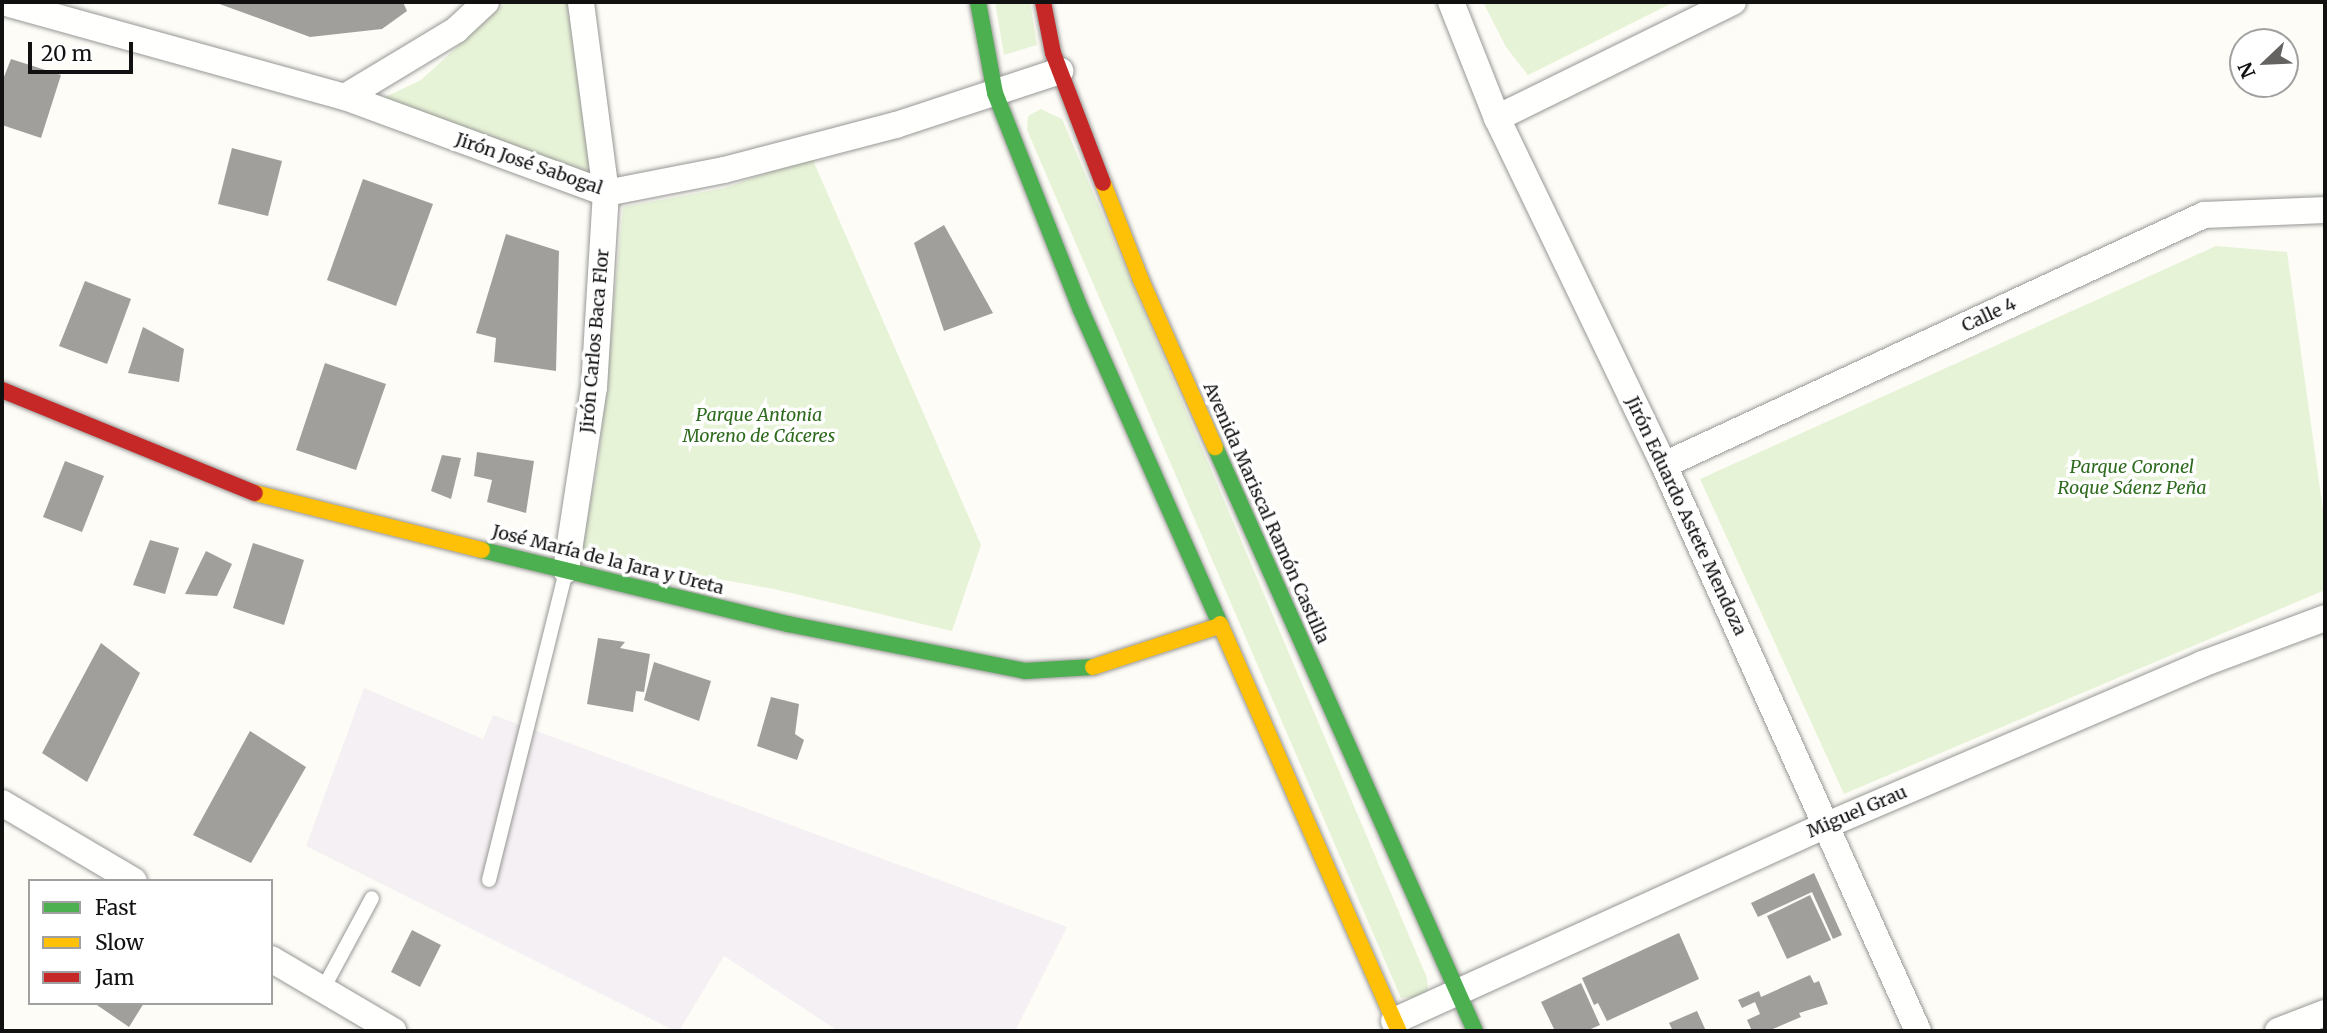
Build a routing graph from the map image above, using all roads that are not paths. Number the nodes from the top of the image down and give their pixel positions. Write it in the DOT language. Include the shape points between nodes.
graph roads {
  1 [pos="2,2"];
  2 [pos="486,2"];
  3 [pos="581,2"];
  4 [pos="978,2"];
  5 [pos="1043,2"];
  6 [pos="1451,2"];
  7 [pos="1733,2"];
  8 [pos="1060,71"];
  9 [pos="995,93"];
  10 [pos="345,97"];
  11 [pos="1497,118"];
  12 [pos="606,193"];
  13 [pos="2325,210"];
  14 [pos="2,390"];
  15 [pos="1664,465"];
  16 [pos="566,570"];
  17 [pos="2325,618"];
  18 [pos="1219,626"];
  19 [pos="2,803"];
  20 [pos="1827,825"];
  21 [pos="131,879"];
  22 [pos="489,880"];
  23 [pos="372,898"];
  24 [pos="273,960"];
  25 [pos="323,989"];
  26 [pos="1457,992"];
  27 [pos="2325,1013"];
  28 [pos="1392,1026"];
  29 [pos="393,1031"];
  30 [pos="1475,1031"];
  31 [pos="1918,1031"];
  32 [pos="2280,1031"];
  1 -- 10 [label="street, Jirón José Sabogal"];
  2 -- 10 [label="street" via="456,30"];
  3 -- 12 [label="street, Jirón Carlos Baca Flor"];
  4 -- 9 [label="main road"];
  5 -- 8 [label="main road, Avenida Mariscal Ramón Castilla"];
  6 -- 11 [label="street, Jirón Eduardo Astete Mendoza"];
  7 -- 11 [label="street"];
  8 -- 9 [label="street, Jirón José Sabogal"];
  8 -- 26 [label="main road, Avenida Mariscal Ramón Castilla" via="1141,279"];
  9 -- 12 [label="street, Jirón José Sabogal" via="896,125 724,170"];
  9 -- 18 [label="main road" via="1081,310"];
  10 -- 12 [label="street, Jirón José Sabogal"];
  11 -- 15 [label="street, Jirón Eduardo Astete Mendoza"];
  12 -- 16 [label="street, Jirón Carlos Baca Flor" via="594,388"];
  13 -- 15 [label="street, Calle 4" via="2204,215"];
  14 -- 16 [label="main road, José María de la Jara y Ureta" via="264,497"];
  15 -- 20 [label="street, Jirón Eduardo Astete Mendoza"];
  16 -- 18 [label="main road, José María de la Jara y Ureta" via="788,624 1025,671 1090,668"];
  16 -- 22 [label="lane, Jirón Carlos Baca Flor"];
  17 -- 20 [label="street, Miguel Grau" via="2202,664"];
  18 -- 28 [label="main road"];
  19 -- 21 [label="street"];
  20 -- 26 [label="street, Miguel Grau"];
  20 -- 31 [label="street, Jirón Eduardo Astete Mendoza"];
  23 -- 25 [label="lane"];
  24 -- 25 [label="street"];
  25 -- 29 [label="street"];
  26 -- 28 [label="street, Miguel Grau"];
  26 -- 30 [label="main road, Avenida Mariscal Ramón Castilla"];
  27 -- 32 [label="street"];
}
